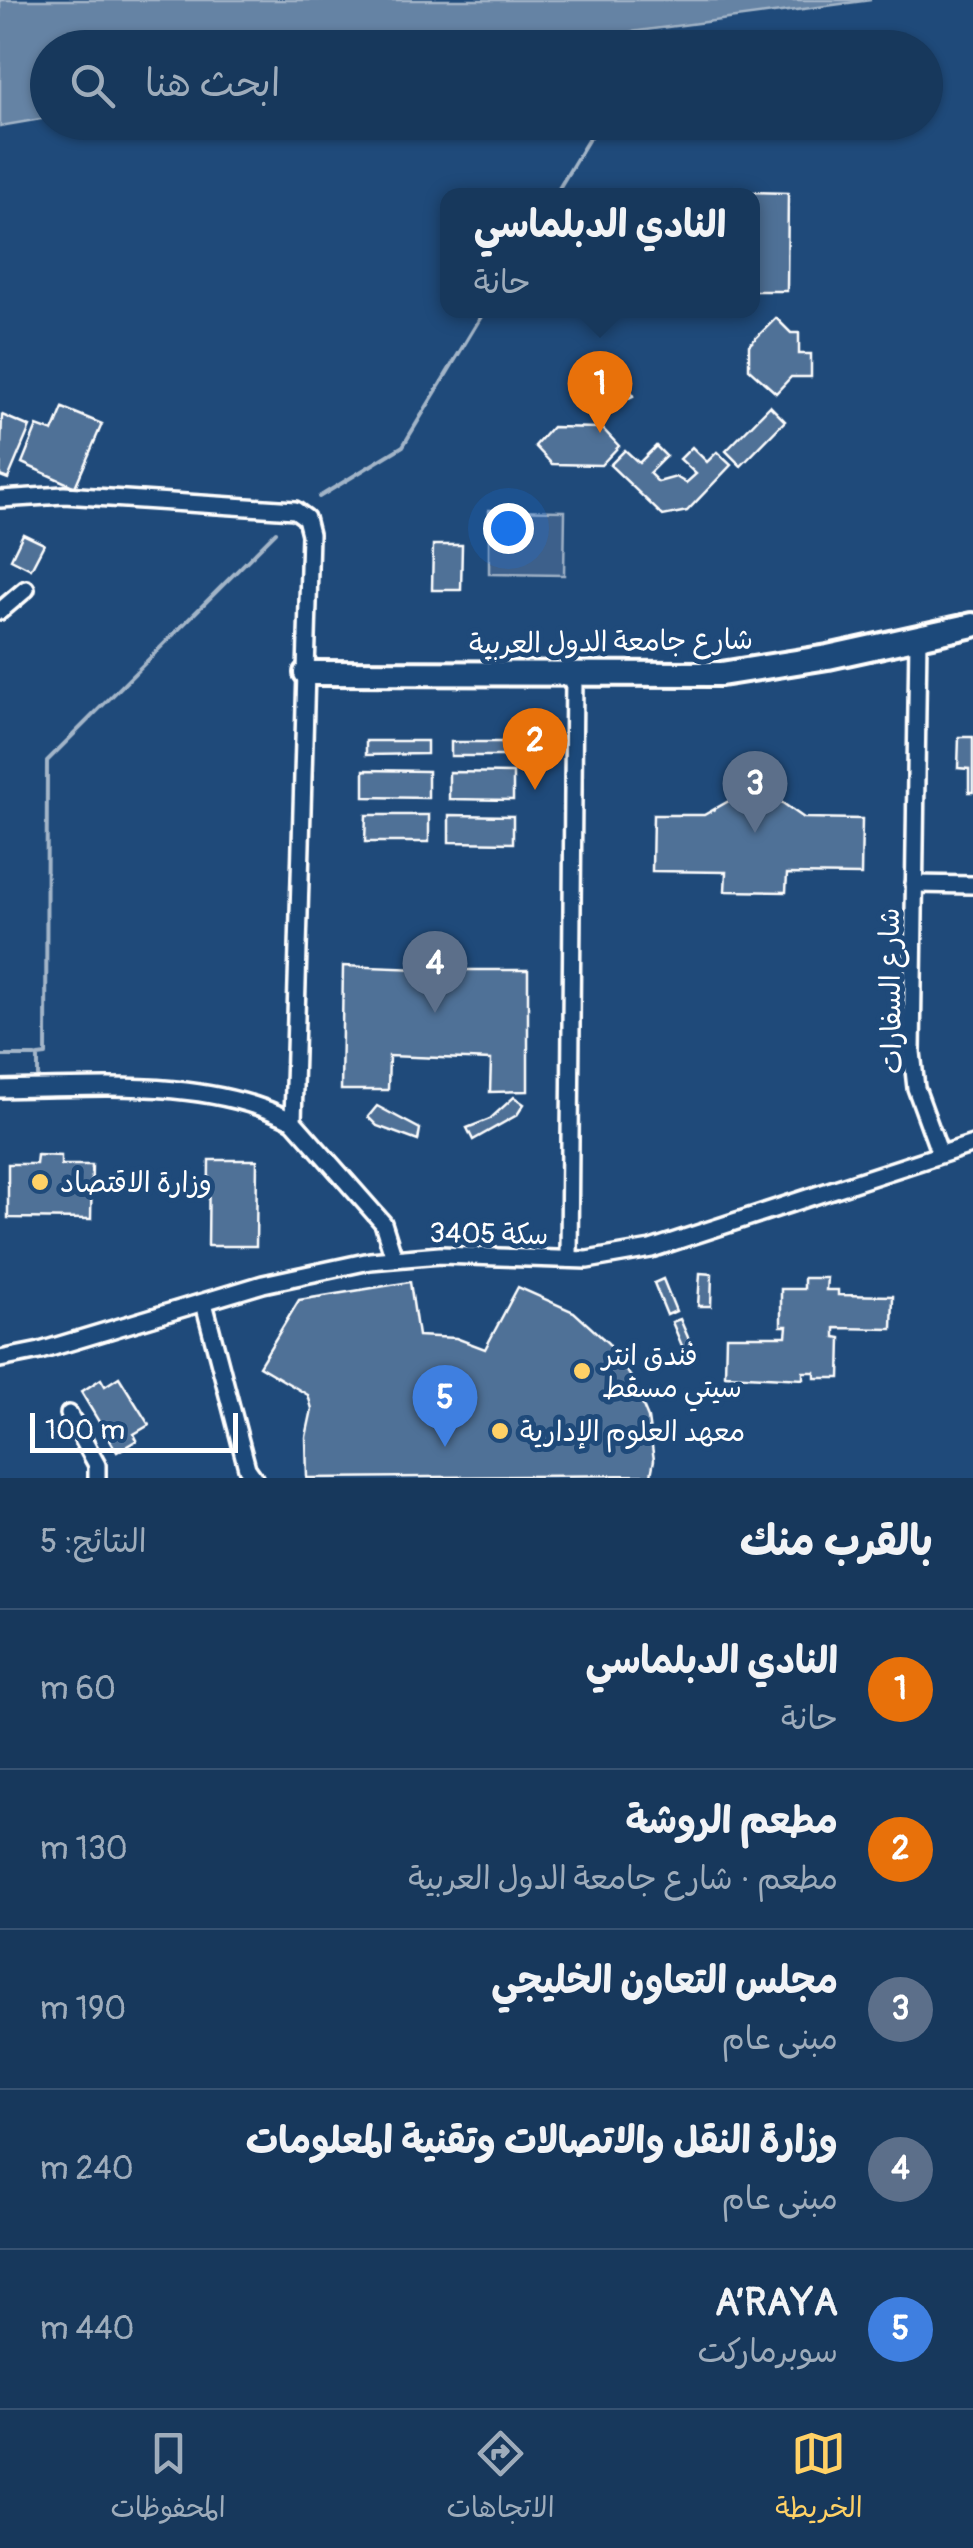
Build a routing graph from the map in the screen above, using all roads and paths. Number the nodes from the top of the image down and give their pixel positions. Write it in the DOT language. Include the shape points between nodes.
graph roads {
  1 [pos="0,499"];
  2 [pos="26,589"];
  3 [pos="0,611"];
  4 [pos="973,624"];
  5 [pos="918,638"];
  6 [pos="306,673"];
  7 [pos="574,675"];
  8 [pos="914,884"];
  9 [pos="973,885"];
  10 [pos="0,1089"];
  11 [pos="293,1121"];
  12 [pos="973,1144"];
  13 [pos="940,1154"];
  14 [pos="394,1258"];
  15 [pos="569,1259"];
  16 [pos="204,1303"];
  17 [pos="0,1358"];
  18 [pos="69,1414"];
  19 [pos="97,1478"];
  20 [pos="254,1478"];
  1 -- 6 [label="street" via="64,494 296,510 310,534"];
  2 -- 3 [label="street"];
  4 -- 5 [label="street, شارع جامعة الدول العربية"];
  5 -- 7 [label="street, شارع جامعة الدول العربية" via="721,674"];
  5 -- 8 [label="street, شارع السفارات"];
  6 -- 7 [label="street, شارع جامعة الدول العربية"];
  6 -- 11 [label="street"];
  7 -- 15 [label="street"];
  8 -- 9 [label="street, شارع السفارات"];
  8 -- 13 [label="street, شارع السفارات" via="912,1052 916,1088"];
  10 -- 11 [label="street" via="203,1094 260,1104"];
  11 -- 14 [label="street" via="382,1223"];
  12 -- 13 [label="street, سكة 3405"];
  13 -- 15 [label="street, سكة 3405" via="652,1249"];
  14 -- 15 [label="street, سكة 3405"];
  14 -- 16 [label="street, سكة 3405" via="319,1270"];
  16 -- 17 [label="street, سكة 3405"];
  16 -- 20 [label="street"];
  18 -- 19 [label="street"];
}
